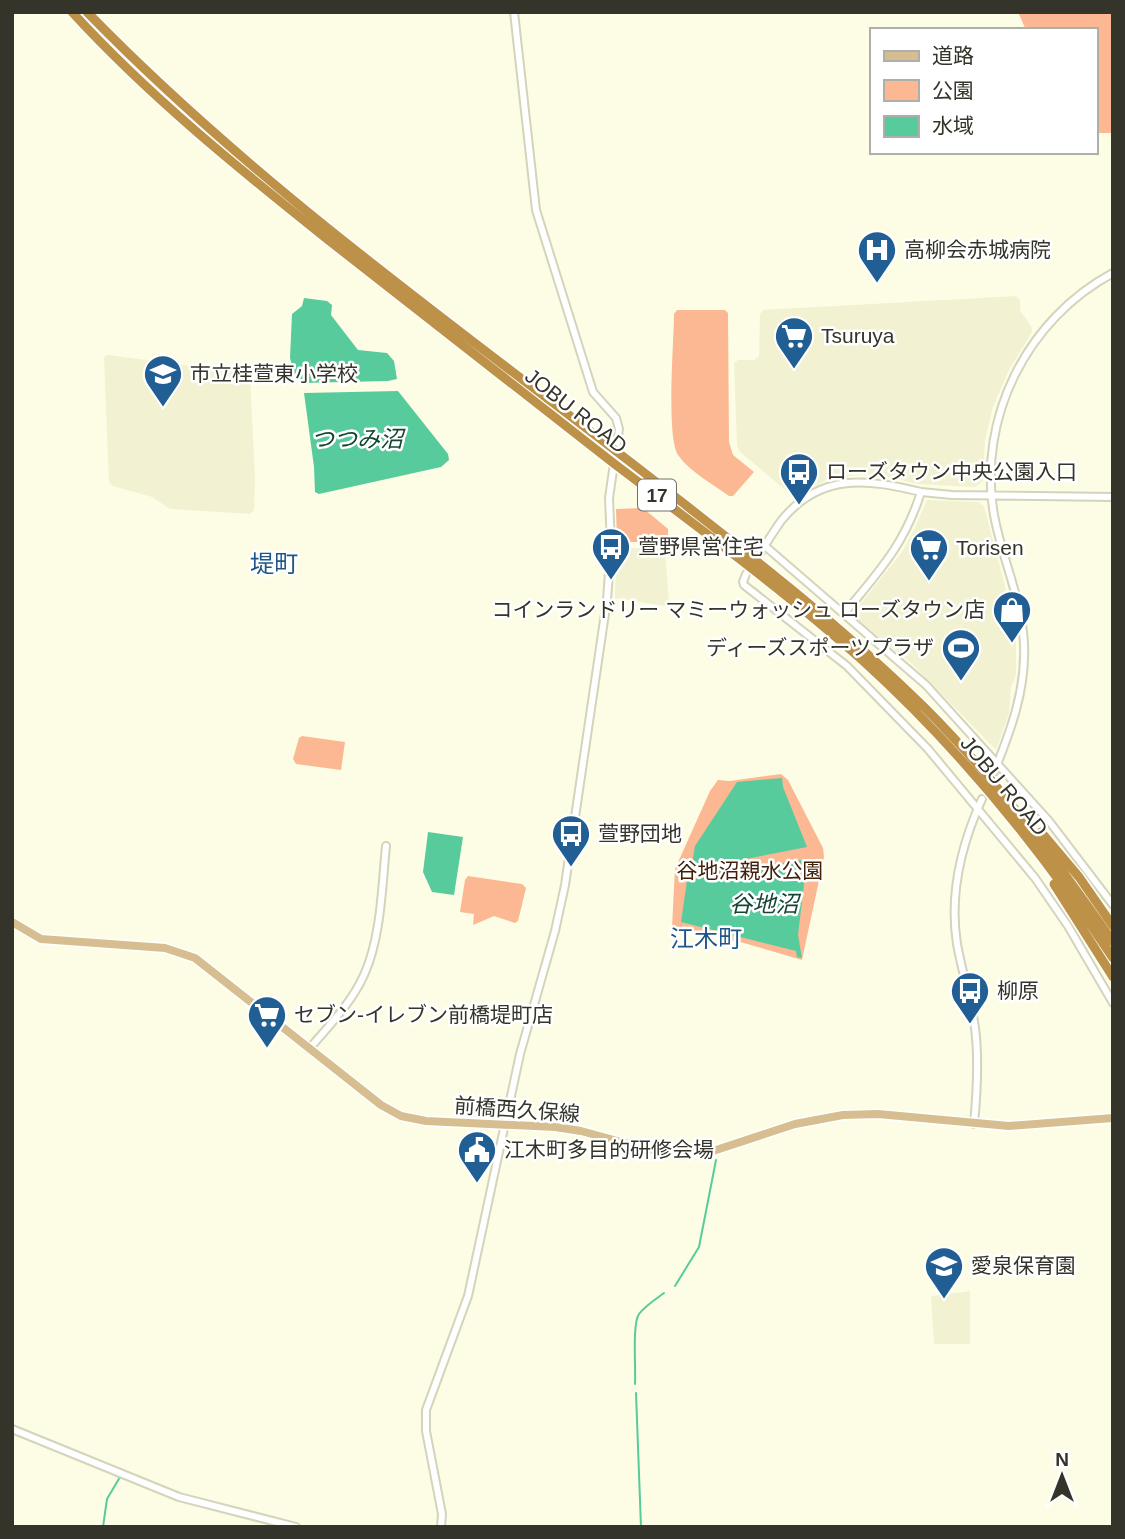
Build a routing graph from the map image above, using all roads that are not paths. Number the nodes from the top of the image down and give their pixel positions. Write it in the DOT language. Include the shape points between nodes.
graph roads {
  1 [pos="72,12"];
  2 [pos="87,12"];
  3 [pos="514,12"];
  4 [pos="1113,273"];
  5 [pos="616,451"];
  6 [pos="613,463"];
  7 [pos="921,492"];
  8 [pos="992,494"];
  9 [pos="1113,497"];
  10 [pos="765,546"];
  11 [pos="760,553"];
  12 [pos="746,574"];
  13 [pos="844,614"];
  14 [pos="997,763"];
  15 [pos="994,772"];
  16 [pos="1008,798"];
  17 [pos="982,799"];
  18 [pos="977,810"];
  19 [pos="1007,815"];
  20 [pos="386,846"];
  21 [pos="1113,905"];
  22 [pos="12,922"];
  23 [pos="1113,926"];
  24 [pos="1113,942"];
  25 [pos="1113,958"];
  26 [pos="1113,977"];
  27 [pos="1113,1003"];
  28 [pos="309,1049"];
  29 [pos="1113,1118"];
  30 [pos="506,1123"];
  31 [pos="974,1124"];
  32 [pos="12,1429"];
  33 [pos="296,1527"];
  34 [pos="441,1527"];
  1 -- 6 [label="highway, JOBU ROAD / 17" via="160,99 277,200"];
  2 -- 5 [label="highway, JOBU ROAD / 17" via="157,82 288,197"];
  3 -- 5 [label="street" via="536,210 593,392 618,424"];
  4 -- 8 [label="street" via="1058,313 1019,366 999,413"];
  5 -- 6 [label="street"];
  5 -- 16 [label="highway, JOBU ROAD / 17" via="750,554 869,654"];
  6 -- 19 [label="highway, JOBU ROAD / 17" via="735,555 863,661"];
  6 -- 30 [label="street" via="607,600 565,885"];
  7 -- 8 [label="street"];
  7 -- 10 [label="street" via="876,482 834,485 797,505"];
  7 -- 13 [label="street" via="895,551"];
  8 -- 9 [label="street"];
  8 -- 14 [label="street" via="1019,603 1024,646 1021,695"];
  10 -- 11 [label="street"];
  10 -- 13 [label="street"];
  12 -- 18 [label="street" via="744,585 848,666 928,749"];
  13 -- 14 [label="street" via="911,670"];
  14 -- 15 [label="street"];
  14 -- 21 [label="street" via="1049,821"];
  16 -- 23 [label="highway" via="1066,862"];
  16 -- 24 [label="highway, JOBU ROAD / 17"];
  17 -- 18 [label="street"];
  18 -- 27 [label="street" via="1035,878"];
  18 -- 31 [label="street" via="961,857 955,909 976,1042"];
  19 -- 25 [label="highway, JOBU ROAD / 17"];
  19 -- 26 [label="highway"];
  20 -- 28 [label="street" via="374,944 364,975 342,1011"];
  22 -- 28 [label="main road, 前橋西久保線" via="41,939 165,948 187,955"];
  28 -- 30 [label="main road, 前橋西久保線" via="401,1116"];
  29 -- 31 [label="main road, 前橋西久保線" via="1019,1126"];
  30 -- 31 [label="main road, 前橋西久保線" via="581,1131 647,1149 688,1154 843,1115"];
  30 -- 34 [label="street" via="468,1296 425,1418"];
  32 -- 33 [label="street" via="179,1497"];
}
